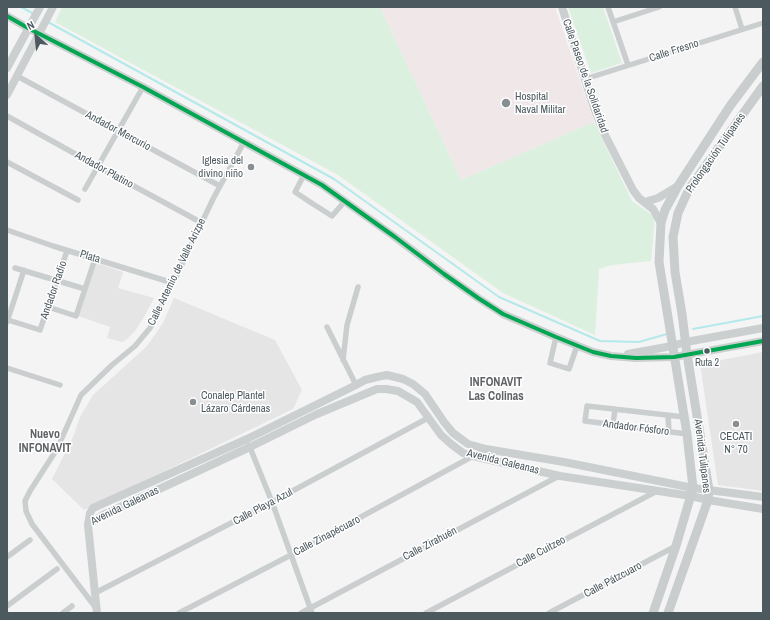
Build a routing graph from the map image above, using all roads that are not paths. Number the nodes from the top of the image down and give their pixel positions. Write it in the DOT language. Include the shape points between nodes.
graph roads {
  1 [pos="53,7"];
  2 [pos="562,7"];
  3 [pos="608,7"];
  4 [pos="659,7"];
  5 [pos="735,7"];
  6 [pos="39,10"];
  7 [pos="7,16"];
  8 [pos="613,22"];
  9 [pos="763,23"];
  10 [pos="30,25"];
  11 [pos="41,30"];
  12 [pos="742,30"];
  13 [pos="763,62"];
  14 [pos="628,65"];
  15 [pos="7,68"];
  16 [pos="17,76"];
  17 [pos="585,79"];
  18 [pos="763,86"];
  19 [pos="143,87"];
  20 [pos="7,95"];
  21 [pos="7,116"];
  22 [pos="118,131"];
  23 [pos="244,142"];
  24 [pos="7,162"];
  25 [pos="98,166"];
  26 [pos="304,175"];
  27 [pos="220,186"];
  28 [pos="678,186"];
  29 [pos="85,189"];
  30 [pos="78,200"];
  31 [pos="345,201"];
  32 [pos="645,202"];
  33 [pos="202,223"];
  34 [pos="660,223"];
  35 [pos="7,230"];
  36 [pos="67,251"];
  37 [pos="95,259"];
  38 [pos="15,268"];
  39 [pos="24,270"];
  40 [pos="56,280"];
  41 [pos="173,283"];
  42 [pos="358,287"];
  43 [pos="85,289"];
  44 [pos="48,307"];
  45 [pos="682,314"];
  46 [pos="668,317"];
  47 [pos="7,321"];
  48 [pos="327,327"];
  49 [pos="763,328"];
  50 [pos="556,337"];
  51 [pos="763,341"];
  52 [pos="686,342"];
  53 [pos="577,346"];
  54 [pos="672,346"];
  55 [pos="687,354"];
  56 [pos="611,356"];
  57 [pos="674,357"];
  58 [pos="343,360"];
  59 [pos="7,368"];
  60 [pos="60,385"];
  61 [pos="356,385"];
  62 [pos="313,406"];
  63 [pos="615,409"];
  64 [pos="317,414"];
  65 [pos="668,415"];
  66 [pos="684,417"];
  67 [pos="428,418"];
  68 [pos="613,425"];
  69 [pos="669,432"];
  70 [pos="687,434"];
  71 [pos="249,443"];
  72 [pos="486,449"];
  73 [pos="473,456"];
  74 [pos="560,476"];
  75 [pos="709,490"];
  76 [pos="657,491"];
  77 [pos="692,492"];
  78 [pos="763,497"];
  79 [pos="708,500"];
  80 [pos="272,502"];
  81 [pos="763,509"];
  82 [pos="88,525"];
  83 [pos="30,540"];
  84 [pos="676,546"];
  85 [pos="291,555"];
  86 [pos="7,557"];
  87 [pos="57,570"];
  88 [pos="95,593"];
  89 [pos="7,606"];
  90 [pos="72,606"];
  91 [pos="97,611"];
  92 [pos="311,611"];
  93 [pos="63,613"];
  94 [pos="179,613"];
  95 [pos="300,613"];
  96 [pos="426,613"];
  97 [pos="550,613"];
  98 [pos="653,613"];
  99 [pos="668,613"];
  1 -- 11 [label="street"];
  2 -- 17 [label="street, Calle Paseo de la Solidaridad"];
  3 -- 8 [label="street"];
  4 -- 8 [label="street"];
  5 -- 12 [label="street"];
  6 -- 10 [label="street"];
  7 -- 10 [label="street"];
  8 -- 14 [label="street"];
  9 -- 12 [label="street, Calle Fresno"];
  10 -- 11 [label="street"];
  10 -- 15 [label="street"];
  11 -- 16 [label="street"];
  11 -- 19 [label="street"];
  12 -- 14 [label="street, Calle Fresno"];
  13 -- 28 [label="main road, Prolongación Tulipanes" via="730,106"];
  14 -- 17 [label="street, Calle Fresno"];
  16 -- 20 [label="street"];
  16 -- 22 [label="street, Andador Mercurio"];
  17 -- 32 [label="street, Calle Paseo de la Solidaridad" via="603,131 633,190"];
  18 -- 45 [label="main road, Prolongación Tulipanes" via="689,188 678,213 673,237 675,272"];
  19 -- 22 [label="street"];
  19 -- 23 [label="street"];
  21 -- 25 [label="street, Andador Platino"];
  22 -- 25 [label="street"];
  22 -- 27 [label="street, Andador Mercurio"];
  23 -- 26 [label="street"];
  23 -- 27 [label="street, Calle Artemio de Valle Arizpe"];
  24 -- 30 [label="street"];
  25 -- 29 [label="street"];
  25 -- 33 [label="street, Andador Platino"];
  26 -- 31 [label="street"];
  26 -- 31 [label="street" via="295,192 332,216"];
  27 -- 33 [label="street, Calle Artemio de Valle Arizpe"];
  28 -- 32 [label="street, Prolongación Tulipanes" via="658,198"];
  28 -- 34 [label="main road, Prolongación Tulipanes"];
  31 -- 50 [label="street" via="478,298 503,314"];
  32 -- 34 [label="street, Calle Paseo de la Solidaridad" via="653,209"];
  33 -- 41 [label="street, Calle Artemio de Valle Arizpe"];
  34 -- 46 [label="main road, Prolongación Tulipanes" via="659,262"];
  35 -- 36 [label="street, Plata"];
  36 -- 37 [label="street, Plata"];
  36 -- 40 [label="street, Andador Radio"];
  37 -- 41 [label="street, Plata"];
  37 -- 43 [label="street"];
  38 -- 39 [label="street"];
  39 -- 40 [label="street"];
  39 -- 47 [label="street"];
  40 -- 43 [label="street"];
  40 -- 44 [label="street, Andador Radio"];
  41 -- 91 [label="street, Calle Artemio de Valle Arizpe" via="150,328 135,346 81,395 57,449 25,501 32,524"];
  42 -- 58 [label="street" via="347,325"];
  43 -- 44 [label="street" via="76,316"];
  44 -- 47 [label="street, Andador Radio" via="40,330"];
  45 -- 46 [label="main road"];
  45 -- 52 [label="main road, Prolongación Tulipanes"];
  46 -- 54 [label="main road, Prolongación Tulipanes"];
  48 -- 58 [label="street"];
  49 -- 52 [label="street"];
  50 -- 53 [label="street"];
  50 -- 53 [label="street" via="550,363 569,369"];
  51 -- 55 [label="street"];
  52 -- 54 [label="street"];
  52 -- 55 [label="main road, Avenida Tulipanes"];
  53 -- 56 [label="street"];
  54 -- 56 [label="street"];
  54 -- 57 [label="main road, Avenida Tulipanes"];
  55 -- 57 [label="street"];
  55 -- 75 [label="main road, Avenida Tulipanes"];
  56 -- 57 [label="street"];
  57 -- 66 [label="main road, Avenida Tulipanes"];
  58 -- 61 [label="street"];
  59 -- 60 [label="street"];
  61 -- 62 [label="street, Avenida Galeanas"];
  61 -- 72 [label="street, Avenida Galeanas" via="387,375 403,379 425,394 453,433 468,444"];
  62 -- 64 [label="street"];
  62 -- 71 [label="street, Avenida Galeanas"];
  63 -- 65 [label="street, Andador Fósforo"];
  63 -- 68 [label="street"];
  63 -- 68 [label="street, Andador Fósforo" via="587,406 584,421"];
  64 -- 67 [label="street, Avenida Galeanas" via="377,389 386,389 398,391 417,402"];
  64 -- 71 [label="street, Avenida Galeanas"];
  65 -- 66 [label="street, Andador Fósforo"];
  65 -- 69 [label="street"];
  66 -- 70 [label="main road, Avenida Tulipanes"];
  67 -- 73 [label="street, Avenida Galeanas" via="451,444"];
  67 -- 80 [label="street, Calle Playa Azul"];
  68 -- 69 [label="street, Andador Fósforo"];
  69 -- 70 [label="street, Andador Fósforo"];
  70 -- 77 [label="main road, Avenida Tulipanes"];
  71 -- 80 [label="street"];
  71 -- 82 [label="street, Avenida Galeanas"];
  71 -- 82 [label="street, Avenida Galeanas" via="98,505 90,513"];
  72 -- 73 [label="street, Calle Zinapécuaro"];
  72 -- 77 [label="street, Avenida Galeanas" via="564,462"];
  73 -- 74 [label="street, Avenida Galeanas"];
  73 -- 85 [label="street, Calle Zinapécuaro"];
  74 -- 76 [label="street, Avenida Galeanas"];
  74 -- 92 [label="street, Calle Zirahuén"];
  75 -- 77 [label="street, Avenida Galeanas"];
  75 -- 78 [label="street, Avenida Galeanas"];
  75 -- 79 [label="main road, Avenida Tulipanes"];
  76 -- 77 [label="street, Avenida Galeanas"];
  76 -- 96 [label="street, Calle Cuitzeo"];
  77 -- 79 [label="street, Avenida Galeanas"];
  77 -- 84 [label="main road, Avenida Tulipanes"];
  79 -- 81 [label="street, Avenida Galeanas"];
  79 -- 99 [label="main road, Avenida Tulipanes"];
  80 -- 85 [label="street"];
  80 -- 88 [label="street, Calle Playa Azul"];
  82 -- 88 [label="street"];
  83 -- 86 [label="street"];
  84 -- 97 [label="street, Calle Pátzcuaro"];
  84 -- 98 [label="main road, Avenida Tulipanes"];
  85 -- 92 [label="street"];
  85 -- 94 [label="street, Calle Zinapécuaro"];
  87 -- 89 [label="street"];
  88 -- 91 [label="street"];
  90 -- 93 [label="street"];
  92 -- 95 [label="street, Calle Zirahuén"];
}
